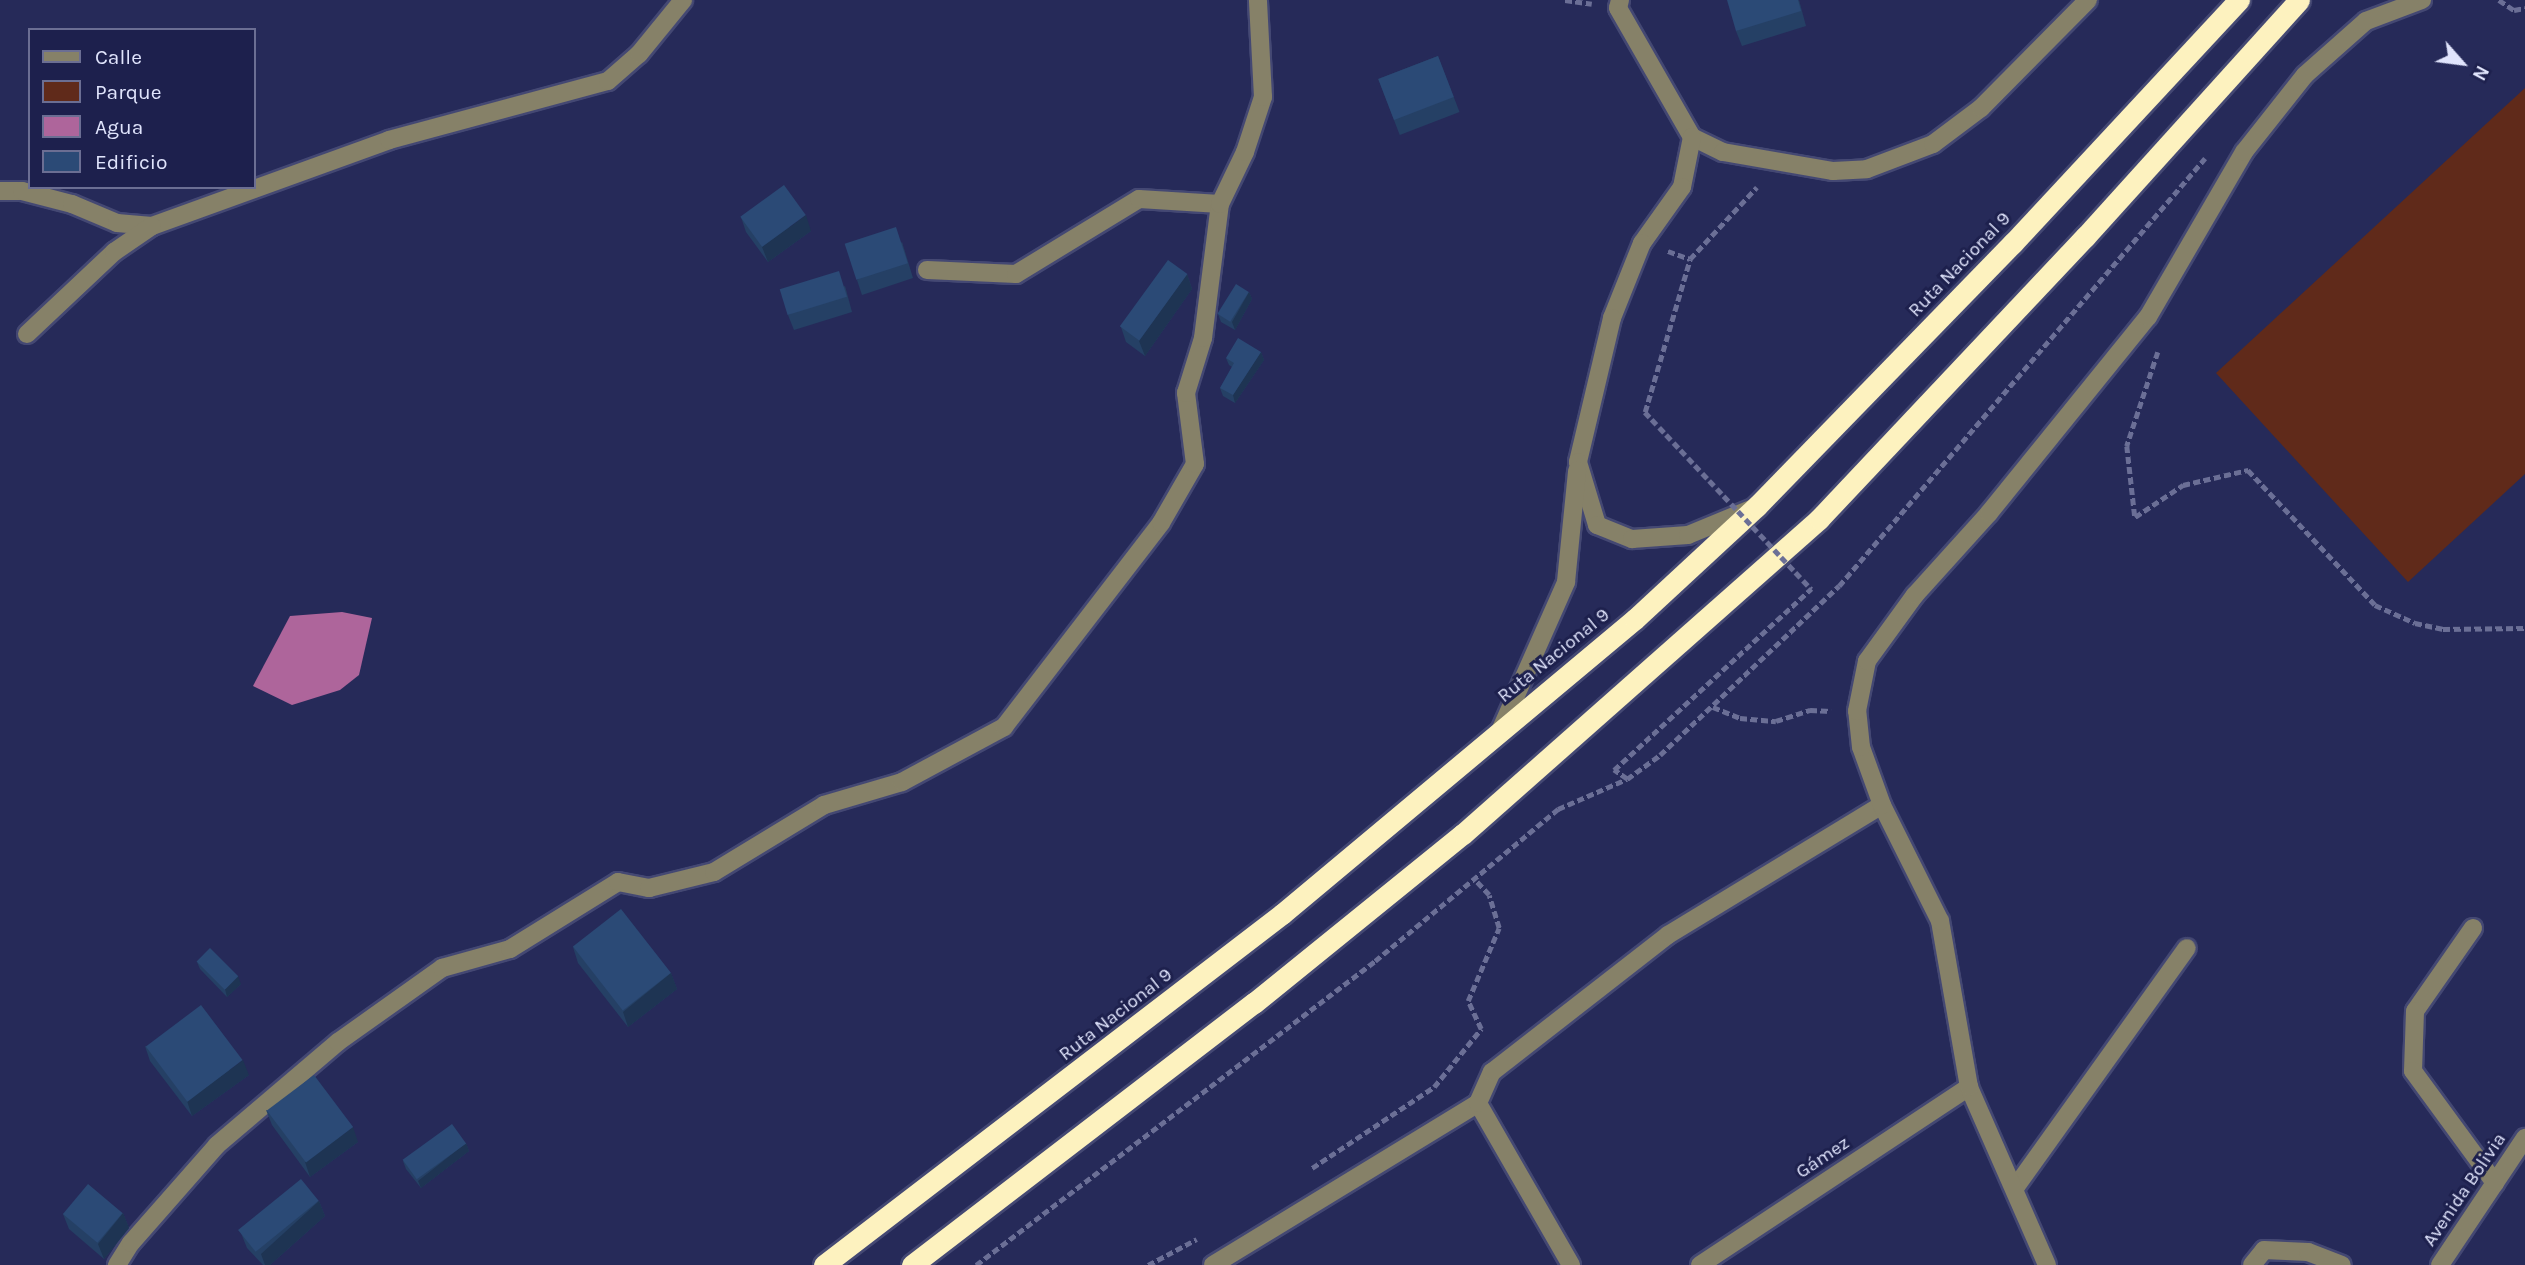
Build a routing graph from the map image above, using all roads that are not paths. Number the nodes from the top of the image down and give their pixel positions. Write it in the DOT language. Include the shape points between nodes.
graph roads {
  1 [pos="682,0"];
  2 [pos="1258,0"];
  3 [pos="1620,0"];
  4 [pos="2088,0"];
  5 [pos="2239,0"];
  6 [pos="2299,0"];
  7 [pos="2422,0"];
  8 [pos="1692,137"];
  9 [pos="256,188"];
  10 [pos="254,189"];
  11 [pos="0,191"];
  12 [pos="1220,204"];
  13 [pos="152,226"];
  14 [pos="928,270"];
  15 [pos="27,334"];
  16 [pos="1578,462"];
  17 [pos="1757,506"];
  18 [pos="1501,729"];
  19 [pos="1882,805"];
  20 [pos="2473,928"];
  21 [pos="2187,948"];
  22 [pos="1969,1087"];
  23 [pos="1478,1103"];
  24 [pos="2525,1139"];
  25 [pos="2495,1183"];
  26 [pos="2015,1188"];
  27 [pos="117,1265"];
  28 [pos="824,1265"];
  29 [pos="912,1265"];
  30 [pos="1213,1265"];
  31 [pos="1571,1265"];
  32 [pos="1700,1265"];
  33 [pos="2047,1265"];
  34 [pos="2252,1265"];
  35 [pos="2342,1265"];
  36 [pos="2440,1265"];
  1 -- 9 [label="street" via="639,54 608,81 389,140"];
  2 -- 12 [label="street" via="1263,97 1245,152"];
  3 -- 8 [label="street" via="1618,8"];
  4 -- 8 [label="street" via="1981,108 1933,144 1867,169 1833,171 1779,163 1723,152"];
  5 -- 17 [label="highway, Ruta Nacional 9"];
  6 -- 29 [label="highway" via="2085,237 1819,519 1463,834 1254,1003"];
  7 -- 19 [label="street" via="2366,21 2305,75 2244,152 2148,317 1989,513 1915,595 1867,662 1857,712 1861,747"];
  8 -- 16 [label="street" via="1682,187 1642,243 1612,318"];
  10 -- 13 [label="street"];
  11 -- 13 [label="street" via="22,191 72,204 117,223"];
  12 -- 14 [label="street" via="1139,199 1016,274"];
  12 -- 27 [label="street" via="1203,338 1186,393 1195,464 1161,523 1004,727 902,782 824,805 714,872 649,888 618,882 510,949 442,968 338,1042 217,1145"];
  13 -- 15 [label="street" via="114,252"];
  16 -- 17 [label="street" via="1598,525 1632,539 1688,535"];
  16 -- 18 [label="street" via="1566,582"];
  17 -- 18 [label="highway, Ruta Nacional 9" via="1635,619"];
  18 -- 28 [label="highway, Ruta Nacional 9" via="1282,914"];
  19 -- 22 [label="street" via="1940,921"];
  19 -- 23 [label="street" via="1668,935 1492,1072"];
  20 -- 25 [label="street" via="2415,1011 2413,1071"];
  21 -- 26 [label="street"];
  22 -- 26 [label="street"];
  22 -- 32 [label="street, Gámez"];
  23 -- 30 [label="street"];
  23 -- 31 [label="street"];
  24 -- 25 [label="street, Avenida Bolivia"];
  25 -- 36 [label="street, Avenida Bolivia"];
  26 -- 33 [label="street"];
  34 -- 35 [label="street" via="2264,1250 2308,1252"];
}
